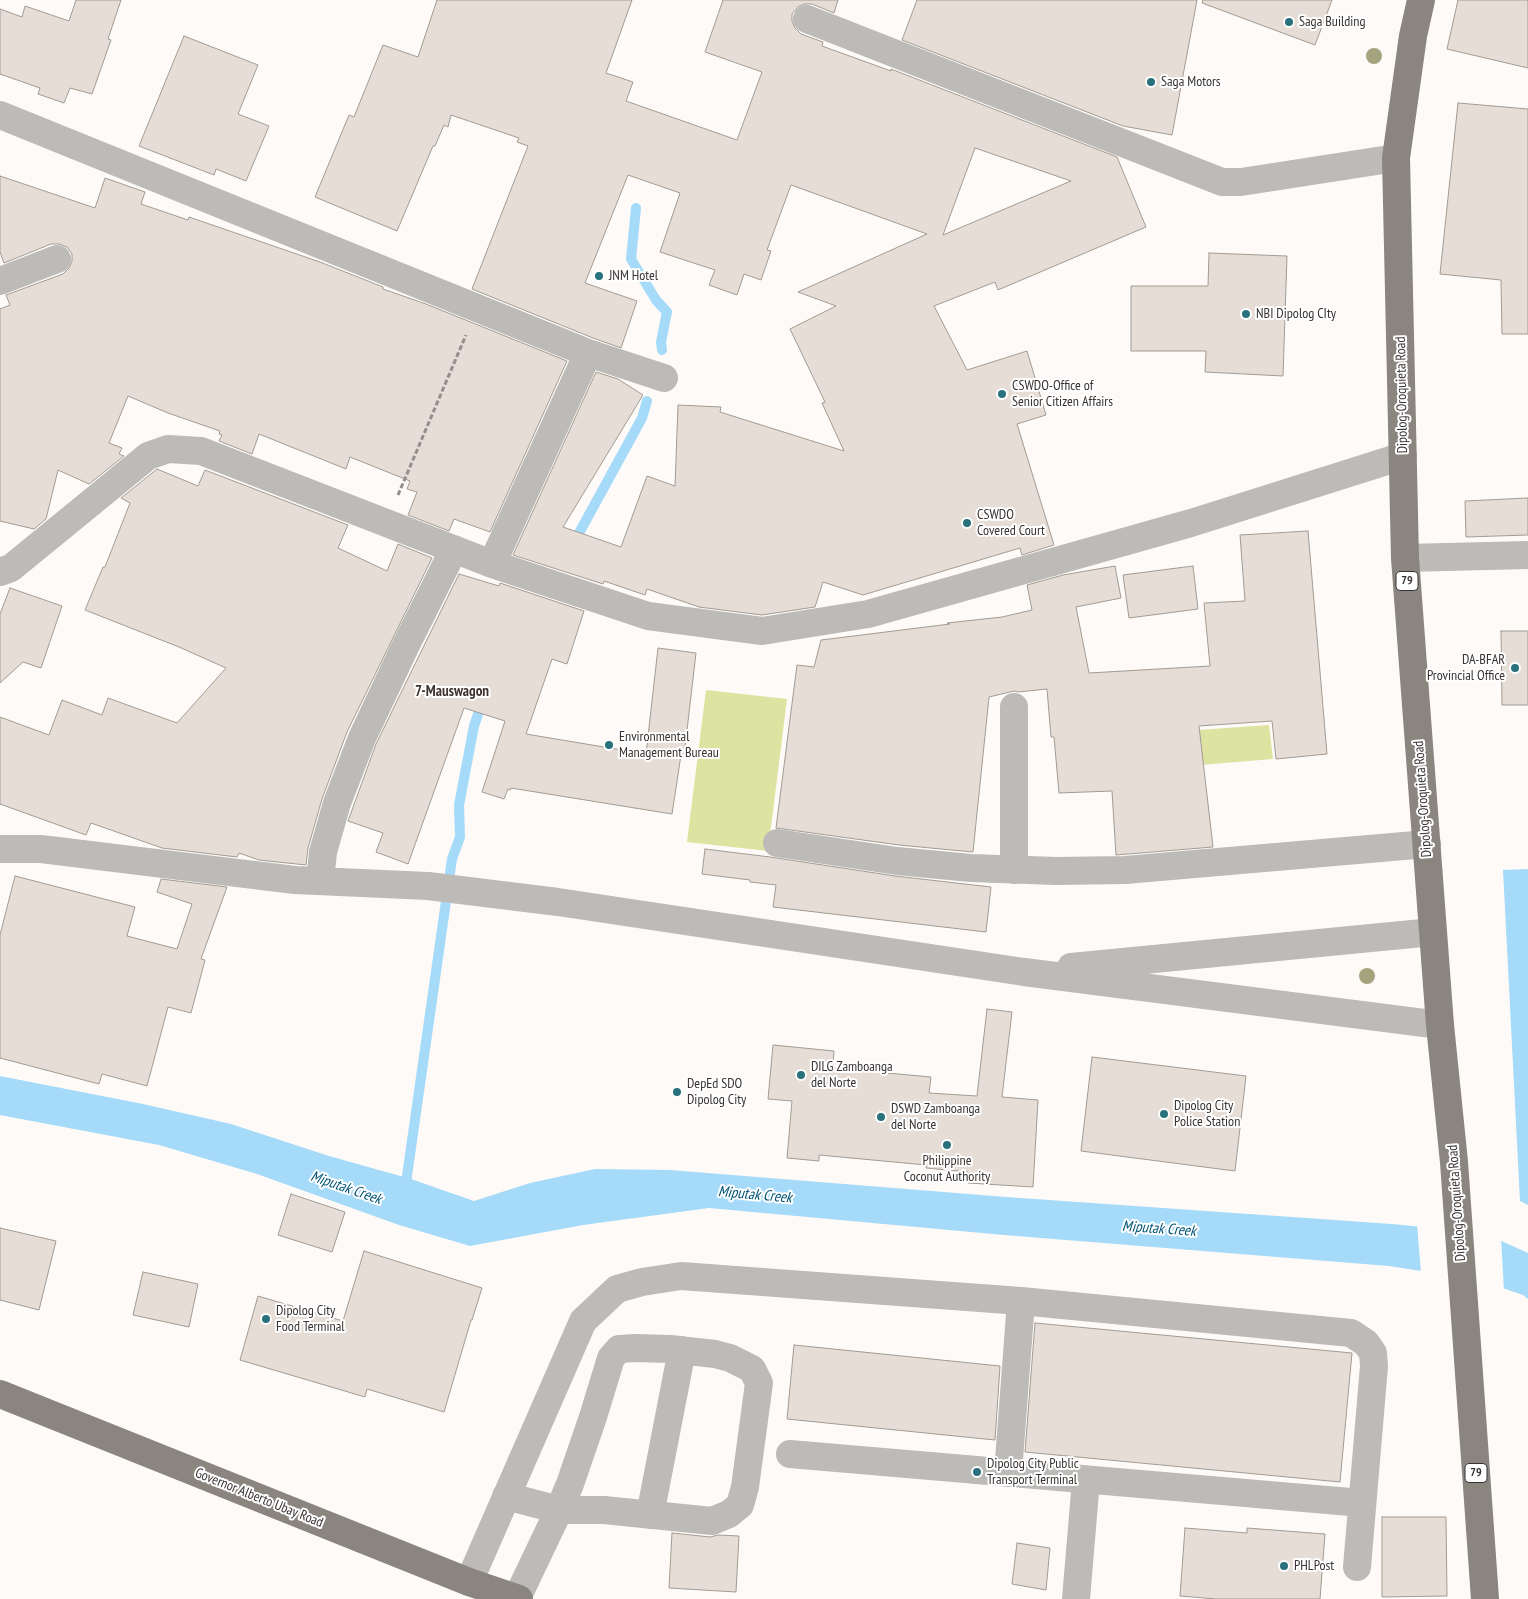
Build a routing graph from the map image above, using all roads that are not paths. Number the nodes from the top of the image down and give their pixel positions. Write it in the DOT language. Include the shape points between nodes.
graph roads {
  1 [pos="1421,0"];
  2 [pos="807,19"];
  3 [pos="0,115"];
  4 [pos="1396,158"];
  5 [pos="56,260"];
  6 [pos="0,281"];
  7 [pos="588,353"];
  8 [pos="664,378"];
  9 [pos="1403,456"];
  10 [pos="454,549"];
  11 [pos="1528,555"];
  12 [pos="1405,558"];
  13 [pos="492,564"];
  14 [pos="0,572"];
  15 [pos="1014,708"];
  16 [pos="777,843"];
  17 [pos="1427,844"];
  18 [pos="0,849"];
  19 [pos="1014,870"];
  20 [pos="320,881"];
  21 [pos="1433,932"];
  22 [pos="1024,972"];
  23 [pos="1440,1025"];
  24 [pos="1022,1301"];
  25 [pos="682,1350"];
  26 [pos="0,1394"];
  27 [pos="790,1454"];
  28 [pos="1008,1473"];
  29 [pos="1086,1480"];
  30 [pos="506,1496"];
  31 [pos="1362,1503"];
  32 [pos="559,1510"];
  33 [pos="650,1515"];
  34 [pos="1357,1567"];
  35 [pos="469,1582"];
  36 [pos="518,1599"];
  37 [pos="1076,1599"];
  38 [pos="1486,1599"];
  1 -- 4 [label="main road, Dipolog-Oroquieta Road / 79"];
  2 -- 4 [label="street" via="1222,182 1241,182"];
  3 -- 7 [label="street"];
  4 -- 9 [label="main road, Dipolog-Oroquieta Road / 79"];
  5 -- 6 [label="street"];
  7 -- 8 [label="street"];
  7 -- 13 [label="street"];
  9 -- 12 [label="main road, Dipolog-Oroquieta Road / 79"];
  9 -- 13 [label="street" via="1190,523 868,614 762,632 648,616"];
  10 -- 13 [label="street"];
  10 -- 14 [label="street" via="200,451 168,449 148,456 11,568"];
  10 -- 20 [label="street" via="362,738 322,852"];
  11 -- 12 [label="street"];
  12 -- 17 [label="main road, Dipolog-Oroquieta Road / 79"];
  15 -- 19 [label="street"];
  16 -- 19 [label="street" via="897,861"];
  17 -- 19 [label="street" via="1126,870"];
  17 -- 21 [label="main road, Dipolog-Oroquieta Road / 79"];
  18 -- 20 [label="street" via="41,849"];
  20 -- 22 [label="street" via="428,886 558,902"];
  21 -- 22 [label="street"];
  21 -- 23 [label="main road, Dipolog-Oroquieta Road / 79"];
  22 -- 23 [label="street"];
  23 -- 38 [label="main road, Dipolog-Oroquieta Road / 79" via="1454,1162"];
  24 -- 28 [label="street"];
  24 -- 30 [label="street" via="681,1276 617,1289 583,1322"];
  24 -- 31 [label="street" via="1351,1333 1366,1343 1373,1353 1374,1366"];
  25 -- 32 [label="street" via="619,1349 611,1358"];
  25 -- 33 [label="street"];
  25 -- 33 [label="street" via="730,1358 752,1369 758,1383 745,1486 740,1504 729,1514 712,1521"];
  26 -- 35 [label="main road, Governor Alberto Ubay Road"];
  27 -- 28 [label="street"];
  28 -- 29 [label="street"];
  29 -- 31 [label="street"];
  29 -- 37 [label="street"];
  30 -- 32 [label="street"];
  30 -- 35 [label="street"];
  31 -- 34 [label="street"];
  32 -- 33 [label="street"];
  32 -- 36 [label="street"];
  35 -- 36 [label="main road, Governor Alberto Ubay Road"];
}
